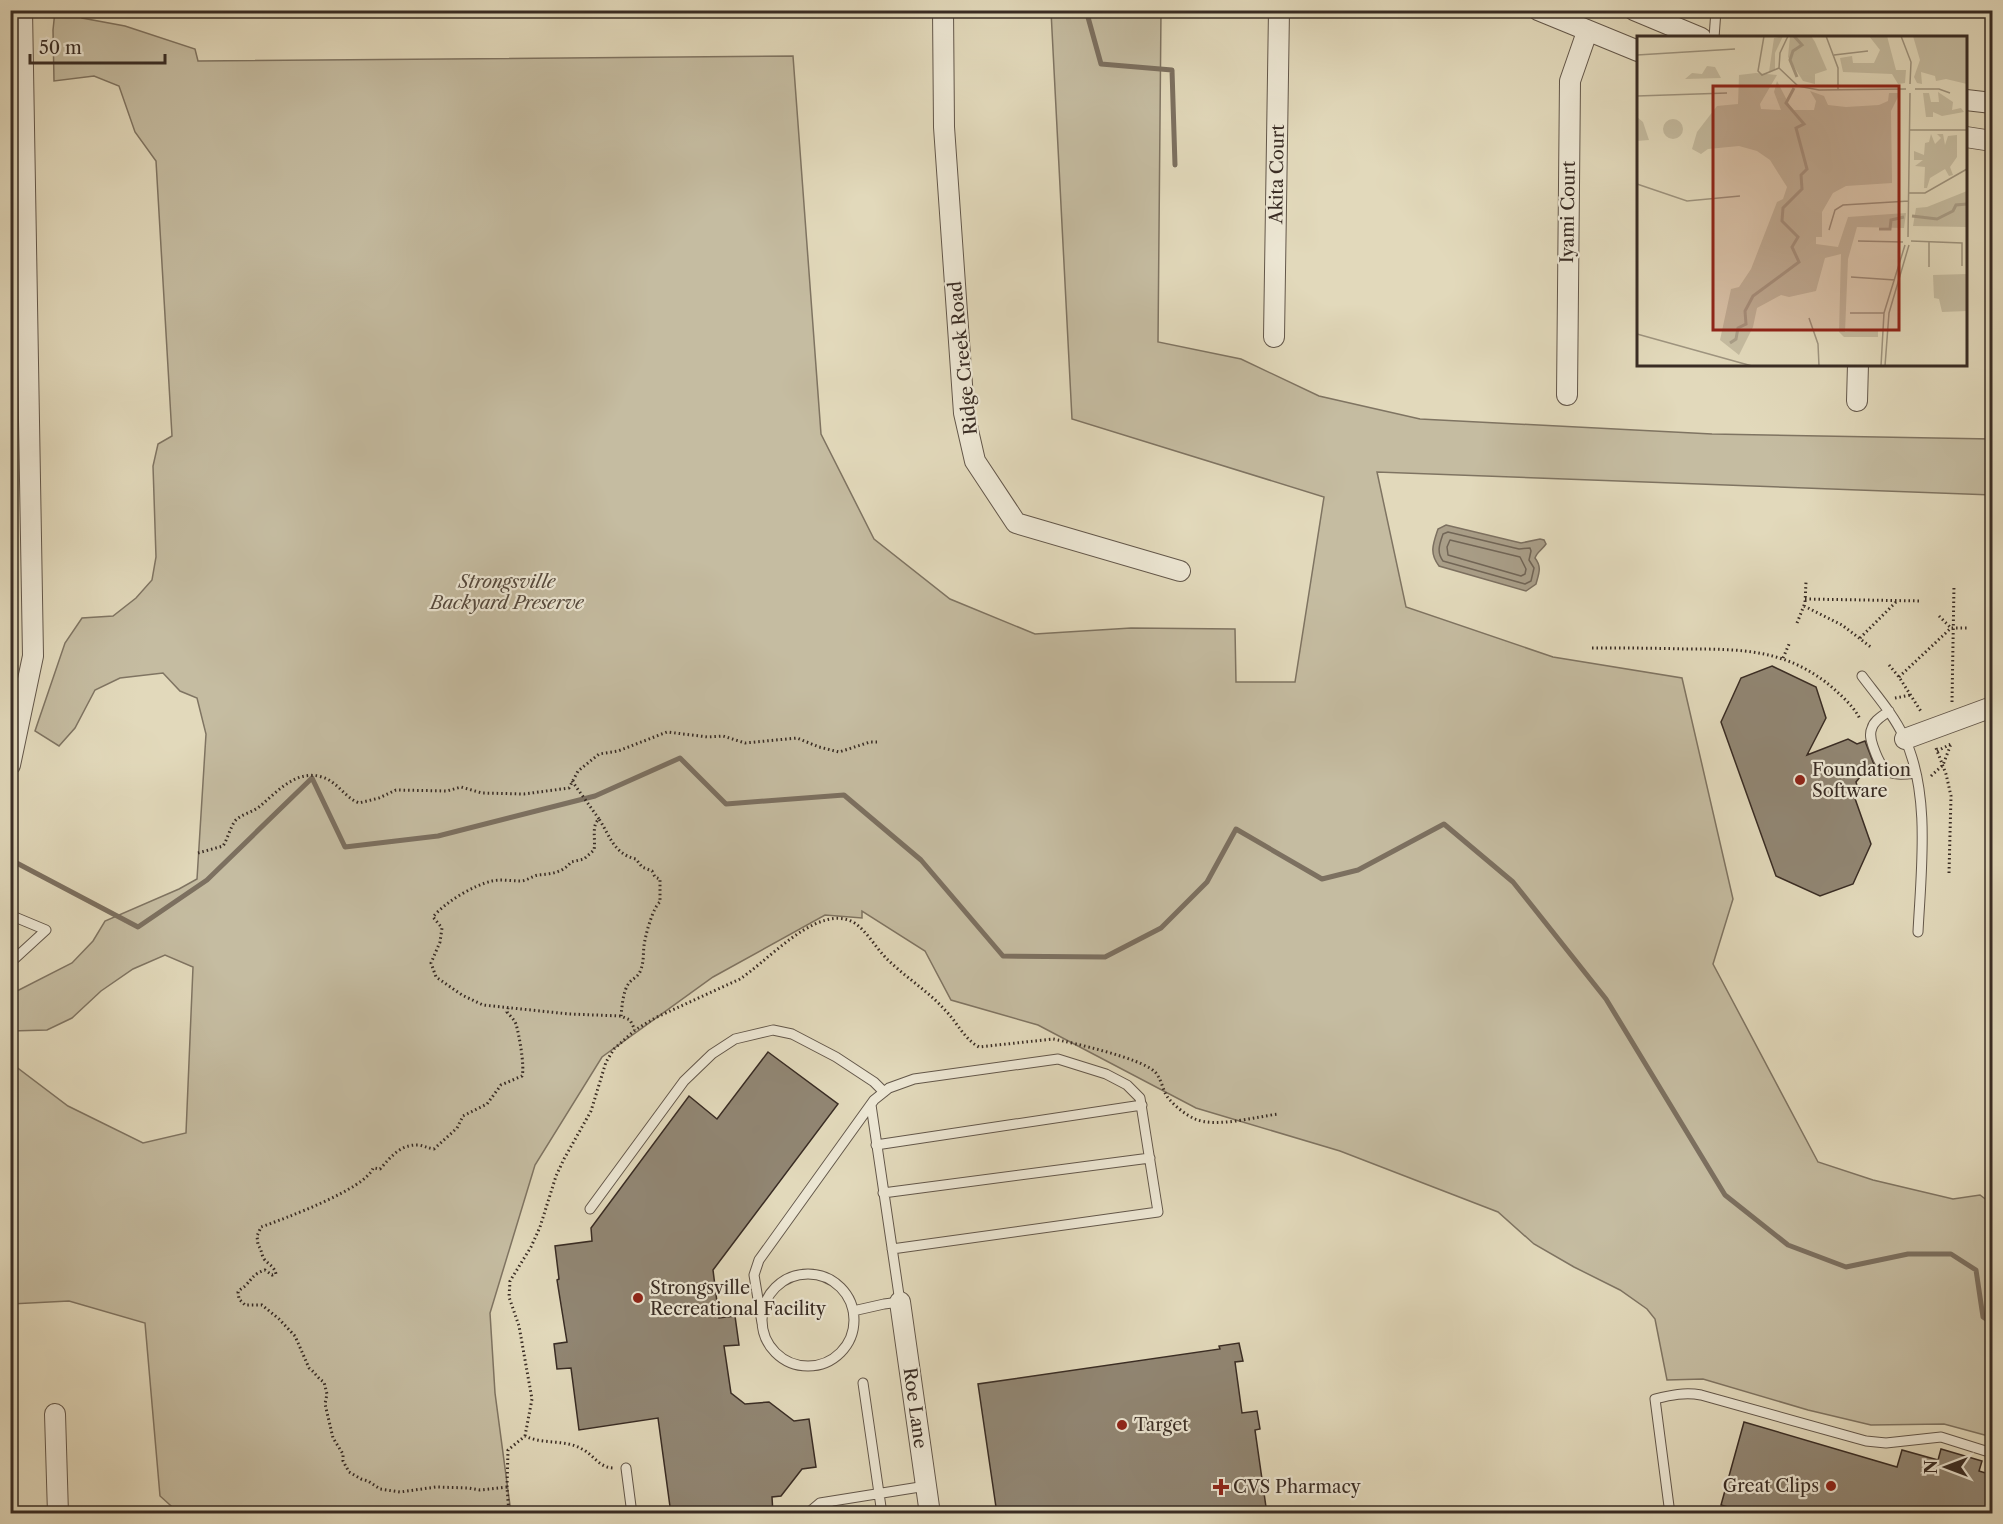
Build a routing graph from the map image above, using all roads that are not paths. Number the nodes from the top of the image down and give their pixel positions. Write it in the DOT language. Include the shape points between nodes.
graph roads {
  1 [pos="22,10"];
  2 [pos="943,10"];
  3 [pos="1279,10"];
  4 [pos="1538,10"];
  5 [pos="1634,10"];
  6 [pos="1716,10"];
  7 [pos="1988,10"];
  8 [pos="1992,15"];
  9 [pos="1587,32"];
  10 [pos="1696,36"];
  11 [pos="1714,36"];
  12 [pos="1637,51"];
  13 [pos="1967,100"];
  14 [pos="1992,103"];
  15 [pos="1967,137"];
  16 [pos="1992,141"];
  17 [pos="1274,337"];
  18 [pos="1858,366"];
  19 [pos="1567,395"];
  20 [pos="1857,401"];
  21 [pos="20,496"];
  22 [pos="1180,571"];
  23 [pos="1862,676"];
  24 [pos="1992,708"];
  25 [pos="1889,711"];
  26 [pos="1905,740"];
  27 [pos="10,765"];
  28 [pos="1915,773"];
  29 [pos="10,915"];
  30 [pos="1918,932"];
  31 [pos="10,963"];
  32 [pos="884,1092"];
  33 [pos="871,1105"];
  34 [pos="1142,1105"];
  35 [pos="876,1144"];
  36 [pos="1150,1158"];
  37 [pos="884,1193"];
  38 [pos="590,1209"];
  39 [pos="892,1249"];
  40 [pos="900,1302"];
  41 [pos="853,1311"];
  42 [pos="762,1323"];
  43 [pos="863,1383"];
  44 [pos="55,1414"];
  45 [pos="1992,1453"];
  46 [pos="626,1467"];
  47 [pos="926,1486"];
  48 [pos="879,1493"];
  49 [pos="828,1502"];
  50 [pos="58,1514"];
  51 [pos="632,1514"];
  52 [pos="807,1514"];
  53 [pos="830,1514"];
  54 [pos="882,1514"];
  55 [pos="930,1514"];
  56 [pos="1670,1514"];
  1 -- 21 [label="street"];
  2 -- 22 [label="street, Ridge Creek Road" via="946,151 964,413 975,461 1016,523"];
  3 -- 17 [label="street, Akita Court"];
  4 -- 9 [label="street"];
  5 -- 10 [label="street"];
  6 -- 11 [label="lane"];
  7 -- 8 [label="lane"];
  9 -- 12 [label="street"];
  9 -- 19 [label="street, Iyami Court" via="1570,81"];
  13 -- 14 [label="street"];
  15 -- 16 [label="street"];
  18 -- 20 [label="street"];
  21 -- 27 [label="street" via="33,656"];
  23 -- 25 [label="lane"];
  24 -- 26 [label="street"];
  25 -- 26 [label="lane"];
  25 -- 28 [label="lane" via="1872,726 1870,736 1880,765 1893,773"];
  26 -- 28 [label="lane"];
  28 -- 30 [label="lane" via="1921,820"];
  29 -- 31 [label="lane" via="46,930"];
  32 -- 33 [label="lane"];
  32 -- 34 [label="lane" via="914,1078 1058,1059 1127,1085"];
  32 -- 38 [label="lane" via="836,1057 792,1034 773,1030 735,1039 712,1054 684,1082"];
  33 -- 35 [label="lane"];
  33 -- 42 [label="lane" via="759,1260 753,1275"];
  34 -- 35 [label="lane"];
  34 -- 36 [label="lane"];
  35 -- 37 [label="lane"];
  36 -- 37 [label="lane"];
  36 -- 39 [label="lane" via="1158,1212"];
  37 -- 39 [label="lane"];
  39 -- 40 [label="lane"];
  40 -- 41 [label="lane"];
  40 -- 47 [label="street, Roe Lane"];
  41 -- 42 [label="lane" via="837,1284 807,1273 778,1285 765,1302"];
  41 -- 42 [label="lane" via="854,1324 845,1347 837,1356 814,1365 790,1362 779,1355 770,1346"];
  43 -- 48 [label="lane"];
  44 -- 50 [label="street"];
  45 -- 56 [label="lane" via="1941,1437 1887,1443 1866,1441 1701,1395 1676,1394 1654,1399"];
  46 -- 51 [label="lane"];
  47 -- 48 [label="lane"];
  47 -- 55 [label="street, Roe Lane"];
  48 -- 49 [label="lane"];
  48 -- 54 [label="lane"];
  49 -- 52 [label="lane" via="820,1503"];
  49 -- 53 [label="lane"];
}
